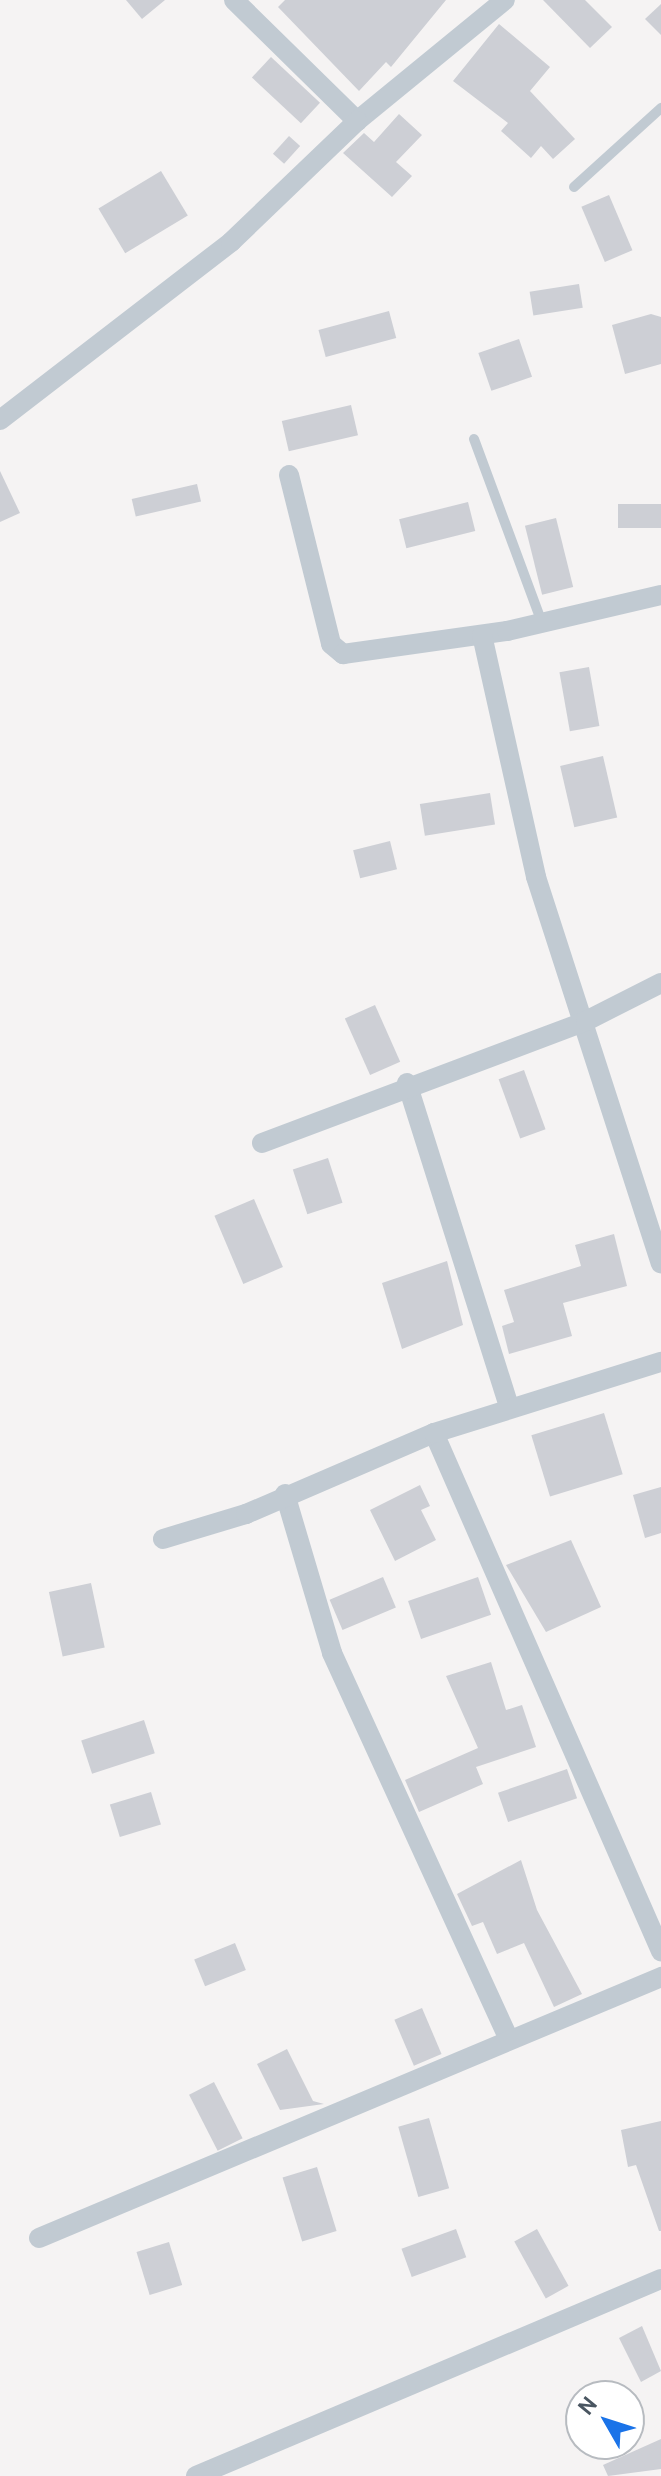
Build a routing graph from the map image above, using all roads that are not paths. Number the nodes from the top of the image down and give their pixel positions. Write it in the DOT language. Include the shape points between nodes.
graph roads {
  1 [pos="234,0"];
  2 [pos="505,0"];
  3 [pos="661,108"];
  4 [pos="357,121"];
  5 [pos="574,187"];
  6 [pos="0,420"];
  7 [pos="474,439"];
  8 [pos="289,475"];
  9 [pos="661,595"];
  10 [pos="542,623"];
  11 [pos="482,635"];
  12 [pos="661,983"];
  13 [pos="586,1021"];
  14 [pos="407,1083"];
  15 [pos="262,1143"];
  16 [pos="661,1263"];
  17 [pos="661,1362"];
  18 [pos="509,1406"];
  19 [pos="434,1433"];
  20 [pos="285,1494"];
  21 [pos="163,1539"];
  22 [pos="661,1951"];
  23 [pos="661,1977"];
  24 [pos="508,2037"];
  25 [pos="39,2238"];
  26 [pos="661,2279"];
  27 [pos="196,2476"];
  1 -- 4 [label="street"];
  2 -- 4 [label="street"];
  3 -- 5 [label="lane"];
  4 -- 6 [label="street" via="231,242"];
  7 -- 10 [label="lane"];
  8 -- 11 [label="street" via="331,644 364,656"];
  9 -- 10 [label="street"];
  10 -- 11 [label="street"];
  11 -- 13 [label="street" via="536,877 566,982"];
  12 -- 13 [label="street"];
  13 -- 14 [label="street"];
  13 -- 16 [label="street"];
  14 -- 15 [label="street"];
  14 -- 18 [label="street"];
  17 -- 18 [label="street"];
  18 -- 19 [label="street"];
  19 -- 20 [label="street"];
  19 -- 22 [label="street"];
  20 -- 21 [label="street"];
  20 -- 24 [label="street" via="332,1653"];
  23 -- 24 [label="street"];
  24 -- 25 [label="street" via="326,2122"];
  26 -- 27 [label="street"];
}
